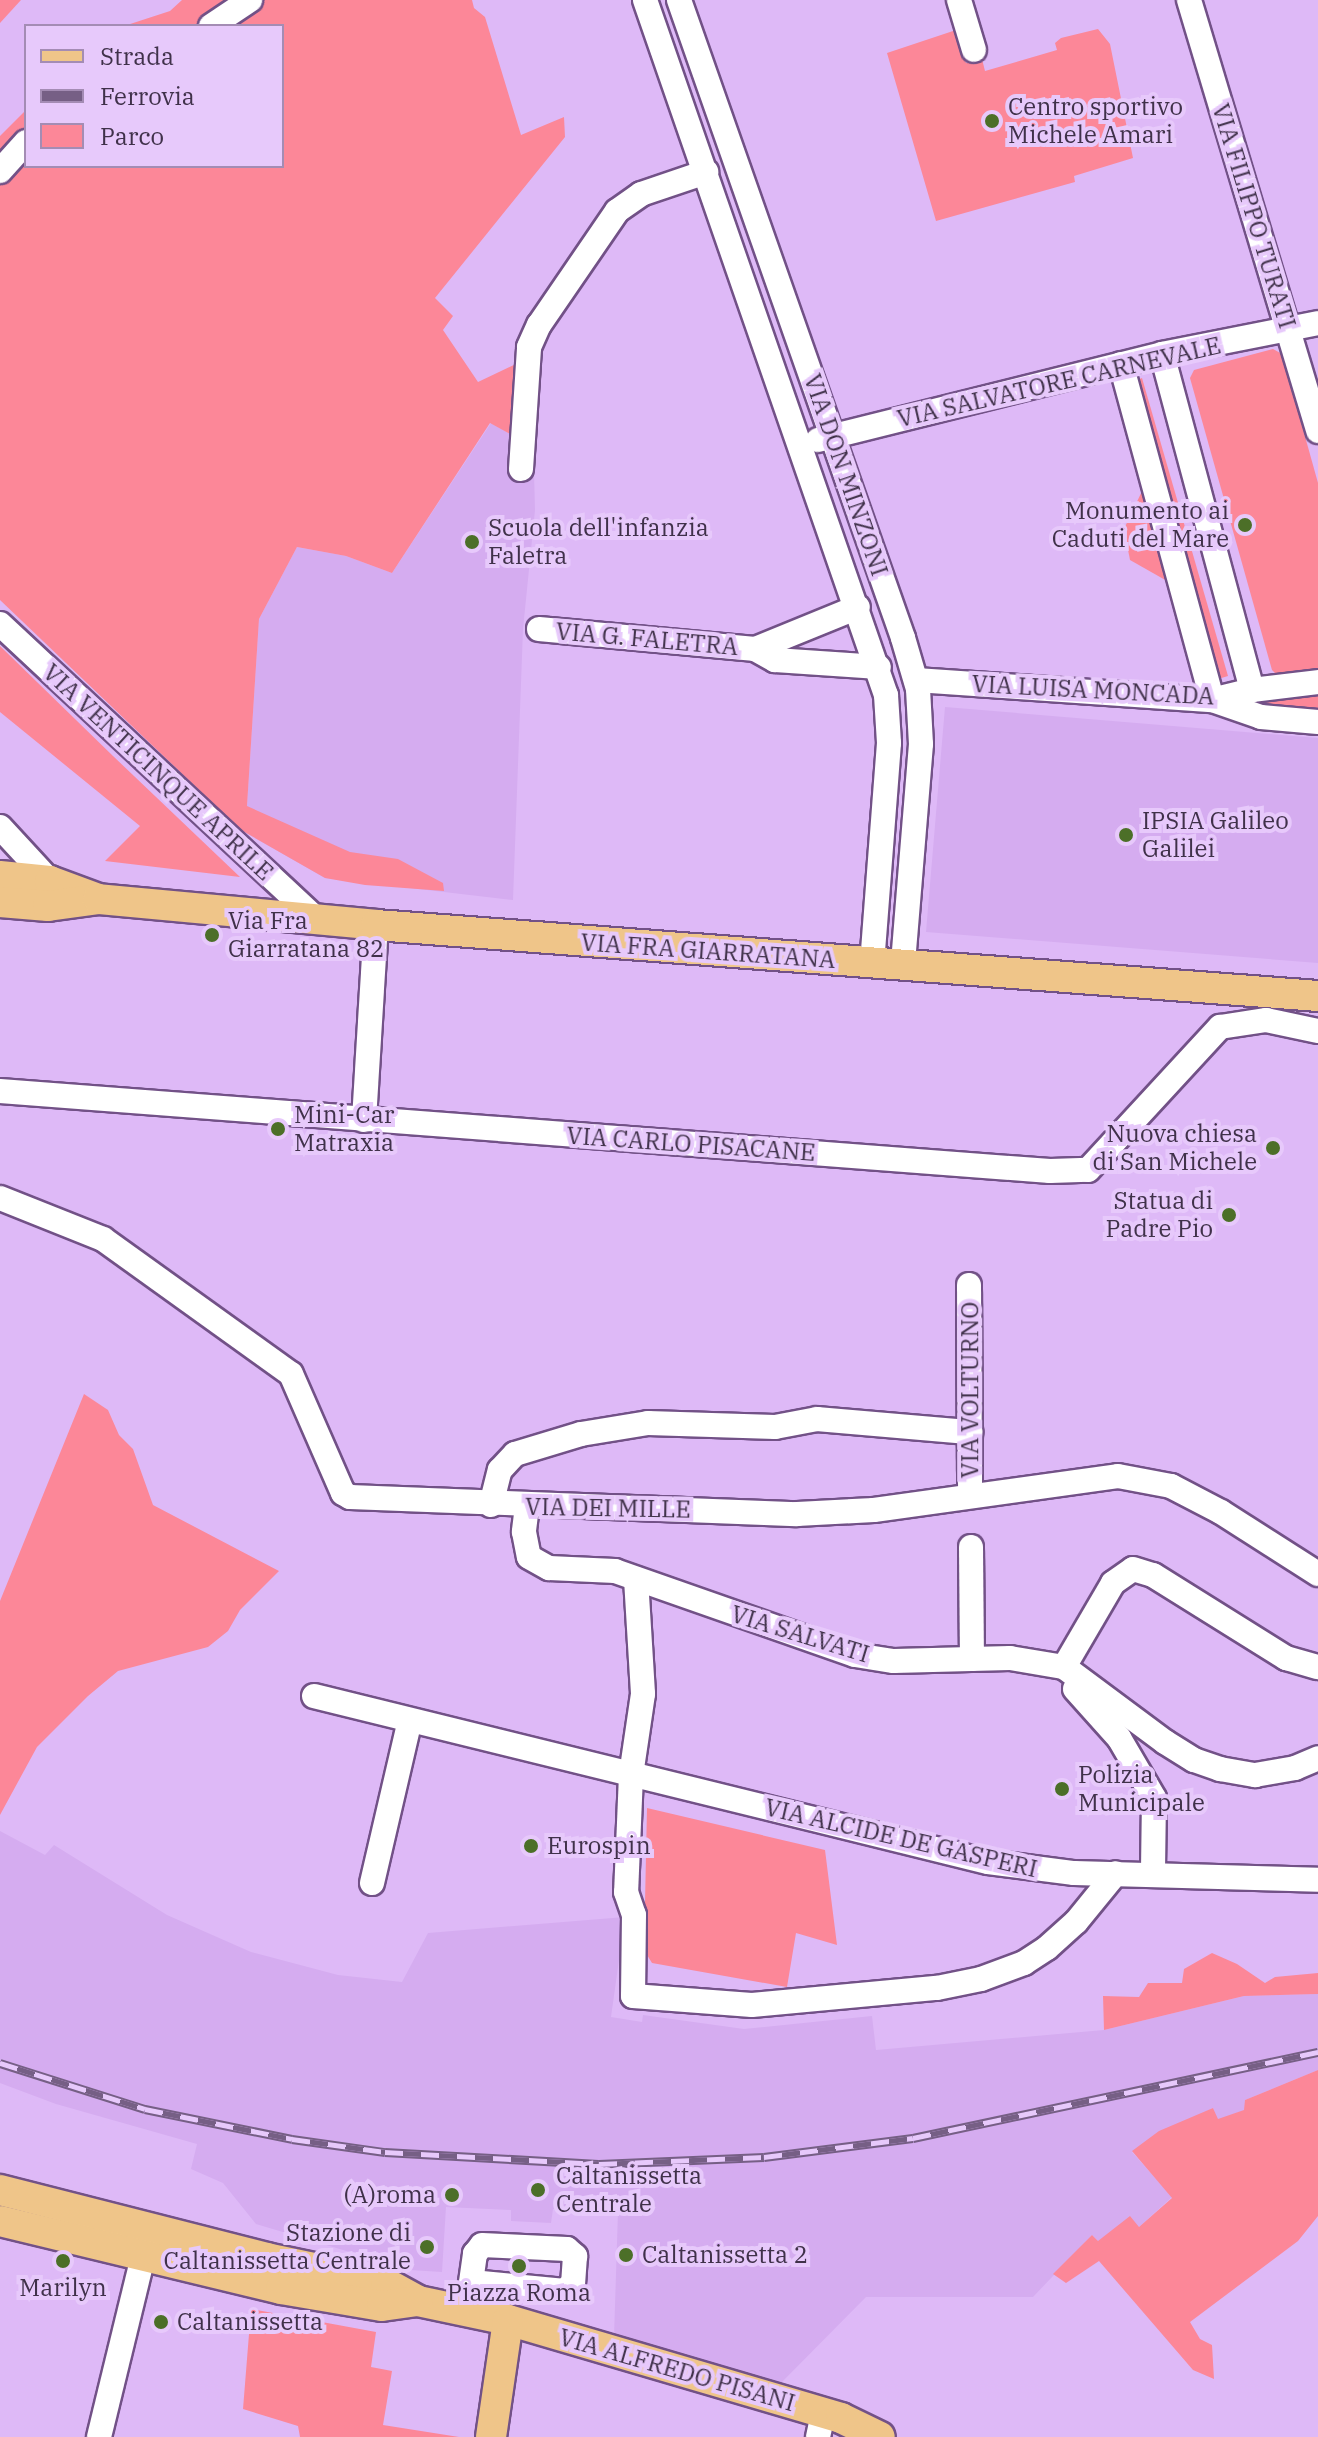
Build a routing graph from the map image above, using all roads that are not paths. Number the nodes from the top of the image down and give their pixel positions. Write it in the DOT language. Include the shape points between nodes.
graph roads {
  1 [pos="250,0"];
  2 [pos="645,0"];
  3 [pos="679,0"];
  4 [pos="959,0"];
  5 [pos="1189,0"];
  6 [pos="214,24"];
  7 [pos="974,50"];
  8 [pos="24,144"];
  9 [pos="0,171"];
  10 [pos="706,172"];
  11 [pos="1318,323"];
  12 [pos="1289,330"];
  13 [pos="1162,354"];
  14 [pos="1121,364"];
  15 [pos="1316,418"];
  16 [pos="832,437"];
  17 [pos="801,445"];
  18 [pos="521,469"];
  19 [pos="858,607"];
  20 [pos="0,624"];
  21 [pos="539,629"];
  22 [pos="755,649"];
  23 [pos="879,667"];
  24 [pos="916,680"];
  25 [pos="1318,682"];
  26 [pos="1252,690"];
  27 [pos="1212,700"];
  28 [pos="1318,722"];
  29 [pos="0,827"];
  30 [pos="0,876"];
  31 [pos="50,881"];
  32 [pos="98,899"];
  33 [pos="0,902"];
  34 [pos="317,920"];
  35 [pos="376,925"];
  36 [pos="872,963"];
  37 [pos="903,965"];
  38 [pos="1318,996"];
  39 [pos="1318,1031"];
  40 [pos="0,1091"];
  41 [pos="364,1120"];
  42 [pos="0,1198"];
  43 [pos="969,1285"];
  44 [pos="970,1432"];
  45 [pos="970,1495"];
  46 [pos="491,1505"];
  47 [pos="527,1506"];
  48 [pos="971,1547"];
  49 [pos="1318,1574"];
  50 [pos="636,1579"];
  51 [pos="972,1659"];
  52 [pos="1064,1667"];
  53 [pos="1318,1667"];
  54 [pos="314,1696"];
  55 [pos="410,1720"];
  56 [pos="1318,1758"];
  57 [pos="631,1775"];
  58 [pos="1116,1873"];
  59 [pos="1153,1873"];
  60 [pos="1318,1880"];
  61 [pos="372,1883"];
  62 [pos="0,2190"];
  63 [pos="0,2221"];
  64 [pos="143,2257"];
  65 [pos="219,2261"];
  66 [pos="469,2296"];
  67 [pos="508,2320"];
  68 [pos="820,2425"];
  69 [pos="99,2437"];
  70 [pos="491,2437"];
  71 [pos="880,2437"];
  1 -- 6 [label="street"];
  2 -- 10 [label="street, VIA DON MINZONI"];
  3 -- 16 [label="street, VIA DON MINZONI"];
  4 -- 7 [label="street"];
  5 -- 12 [label="street, VIA FILIPPO TURATI"];
  8 -- 9 [label="street"];
  10 -- 17 [label="street, VIA DON MINZONI"];
  10 -- 18 [label="street" via="641,194 617,211 539,325 529,347"];
  11 -- 12 [label="street, VIA SALVATORE CARNEVALE"];
  12 -- 13 [label="street, VIA SALVATORE CARNEVALE"];
  12 -- 15 [label="street, VIA FILIPPO TURATI"];
  13 -- 14 [label="street, VIA SALVATORE CARNEVALE"];
  13 -- 26 [label="street"];
  14 -- 16 [label="street, VIA SALVATORE CARNEVALE"];
  14 -- 27 [label="street"];
  16 -- 17 [label="street, VIA SALVATORE CARNEVALE"];
  16 -- 24 [label="street, VIA DON MINZONI"];
  17 -- 19 [label="street, VIA DON MINZONI"];
  19 -- 22 [label="street"];
  19 -- 23 [label="street, VIA DON MINZONI"];
  20 -- 34 [label="street, VIA VENTICINQUE APRILE"];
  21 -- 22 [label="street, VIA G. FALETRA"];
  22 -- 23 [label="street" via="775,660"];
  23 -- 36 [label="street, VIA DON MINZONI" via="889,743"];
  24 -- 27 [label="street, VIA LUISA MONCADA"];
  24 -- 37 [label="street, VIA DON MINZONI" via="921,744"];
  25 -- 26 [label="street, VIA LUISA MONCADA"];
  26 -- 27 [label="street, VIA LUISA MONCADA"];
  27 -- 28 [label="street" via="1261,717"];
  29 -- 31 [label="street"];
  30 -- 31 [label="main road, VIA FRA GIARRATANA"];
  31 -- 32 [label="main road, VIA FRA GIARRATANA"];
  32 -- 33 [label="main road, VIA FRA GIARRATANA" via="48,906"];
  32 -- 34 [label="main road, VIA FRA GIARRATANA"];
  34 -- 35 [label="main road, VIA FRA GIARRATANA"];
  35 -- 36 [label="main road, VIA FRA GIARRATANA"];
  35 -- 41 [label="street"];
  36 -- 37 [label="main road, VIA FRA GIARRATANA"];
  37 -- 38 [label="main road, VIA FRA GIARRATANA"];
  39 -- 41 [label="street, VIA CARLO PISACANE" via="1266,1020 1220,1027 1088,1170"];
  40 -- 41 [label="street, VIA CARLO PISACANE"];
  42 -- 46 [label="street, VIA DEI MILLE" via="103,1239 291,1374 343,1493 362,1500"];
  43 -- 44 [label="street, VIA VOLTURNO"];
  44 -- 45 [label="street, VIA VOLTURNO"];
  44 -- 46 [label="street" via="817,1419 748,1428 648,1423 581,1434 515,1454 500,1470"];
  45 -- 47 [label="street, VIA DEI MILLE" via="874,1510 797,1514"];
  45 -- 49 [label="street, VIA DEI MILLE" via="1118,1476 1171,1486"];
  46 -- 47 [label="street, VIA DEI MILLE"];
  47 -- 50 [label="street, VIA SALVATI" via="524,1532 529,1557 549,1568 590,1568"];
  48 -- 51 [label="street"];
  50 -- 51 [label="street, VIA SALVATI" via="855,1655 894,1661"];
  50 -- 57 [label="street" via="643,1694"];
  51 -- 52 [label="street, VIA SALVATI" via="1010,1658"];
  52 -- 53 [label="street" via="1113,1583 1133,1569 1153,1575 1286,1658"];
  52 -- 56 [label="street, VIA SALVATI" via="1194,1760 1255,1775"];
  52 -- 59 [label="street" via="1064,1679 1119,1738 1148,1784 1156,1812"];
  54 -- 55 [label="street, VIA ALCIDE DE GASPERI"];
  55 -- 57 [label="street, VIA ALCIDE DE GASPERI"];
  55 -- 61 [label="street"];
  57 -- 58 [label="street, VIA ALCIDE DE GASPERI" via="988,1862"];
  57 -- 58 [label="street" via="626,1892 634,1915 633,1996 752,2005 981,1979 1047,1948"];
  58 -- 59 [label="street, VIA ALCIDE DE GASPERI"];
  59 -- 60 [label="street, VIA ALCIDE DE GASPERI"];
  62 -- 65 [label="main road"];
  63 -- 64 [label="main road"];
  64 -- 65 [label="main road"];
  64 -- 69 [label="street"];
  65 -- 66 [label="main road, VIA ALFREDO PISANI" via="386,2283 418,2301"];
  66 -- 66 [label="street" via="561,2291 571,2287 576,2260 571,2250 482,2245 475,2254"];
  66 -- 67 [label="main road, VIA ALFREDO PISANI"];
  67 -- 68 [label="main road, VIA ALFREDO PISANI"];
  67 -- 70 [label="main road"];
  68 -- 71 [label="main road, VIA ALFREDO PISANI"];
}
